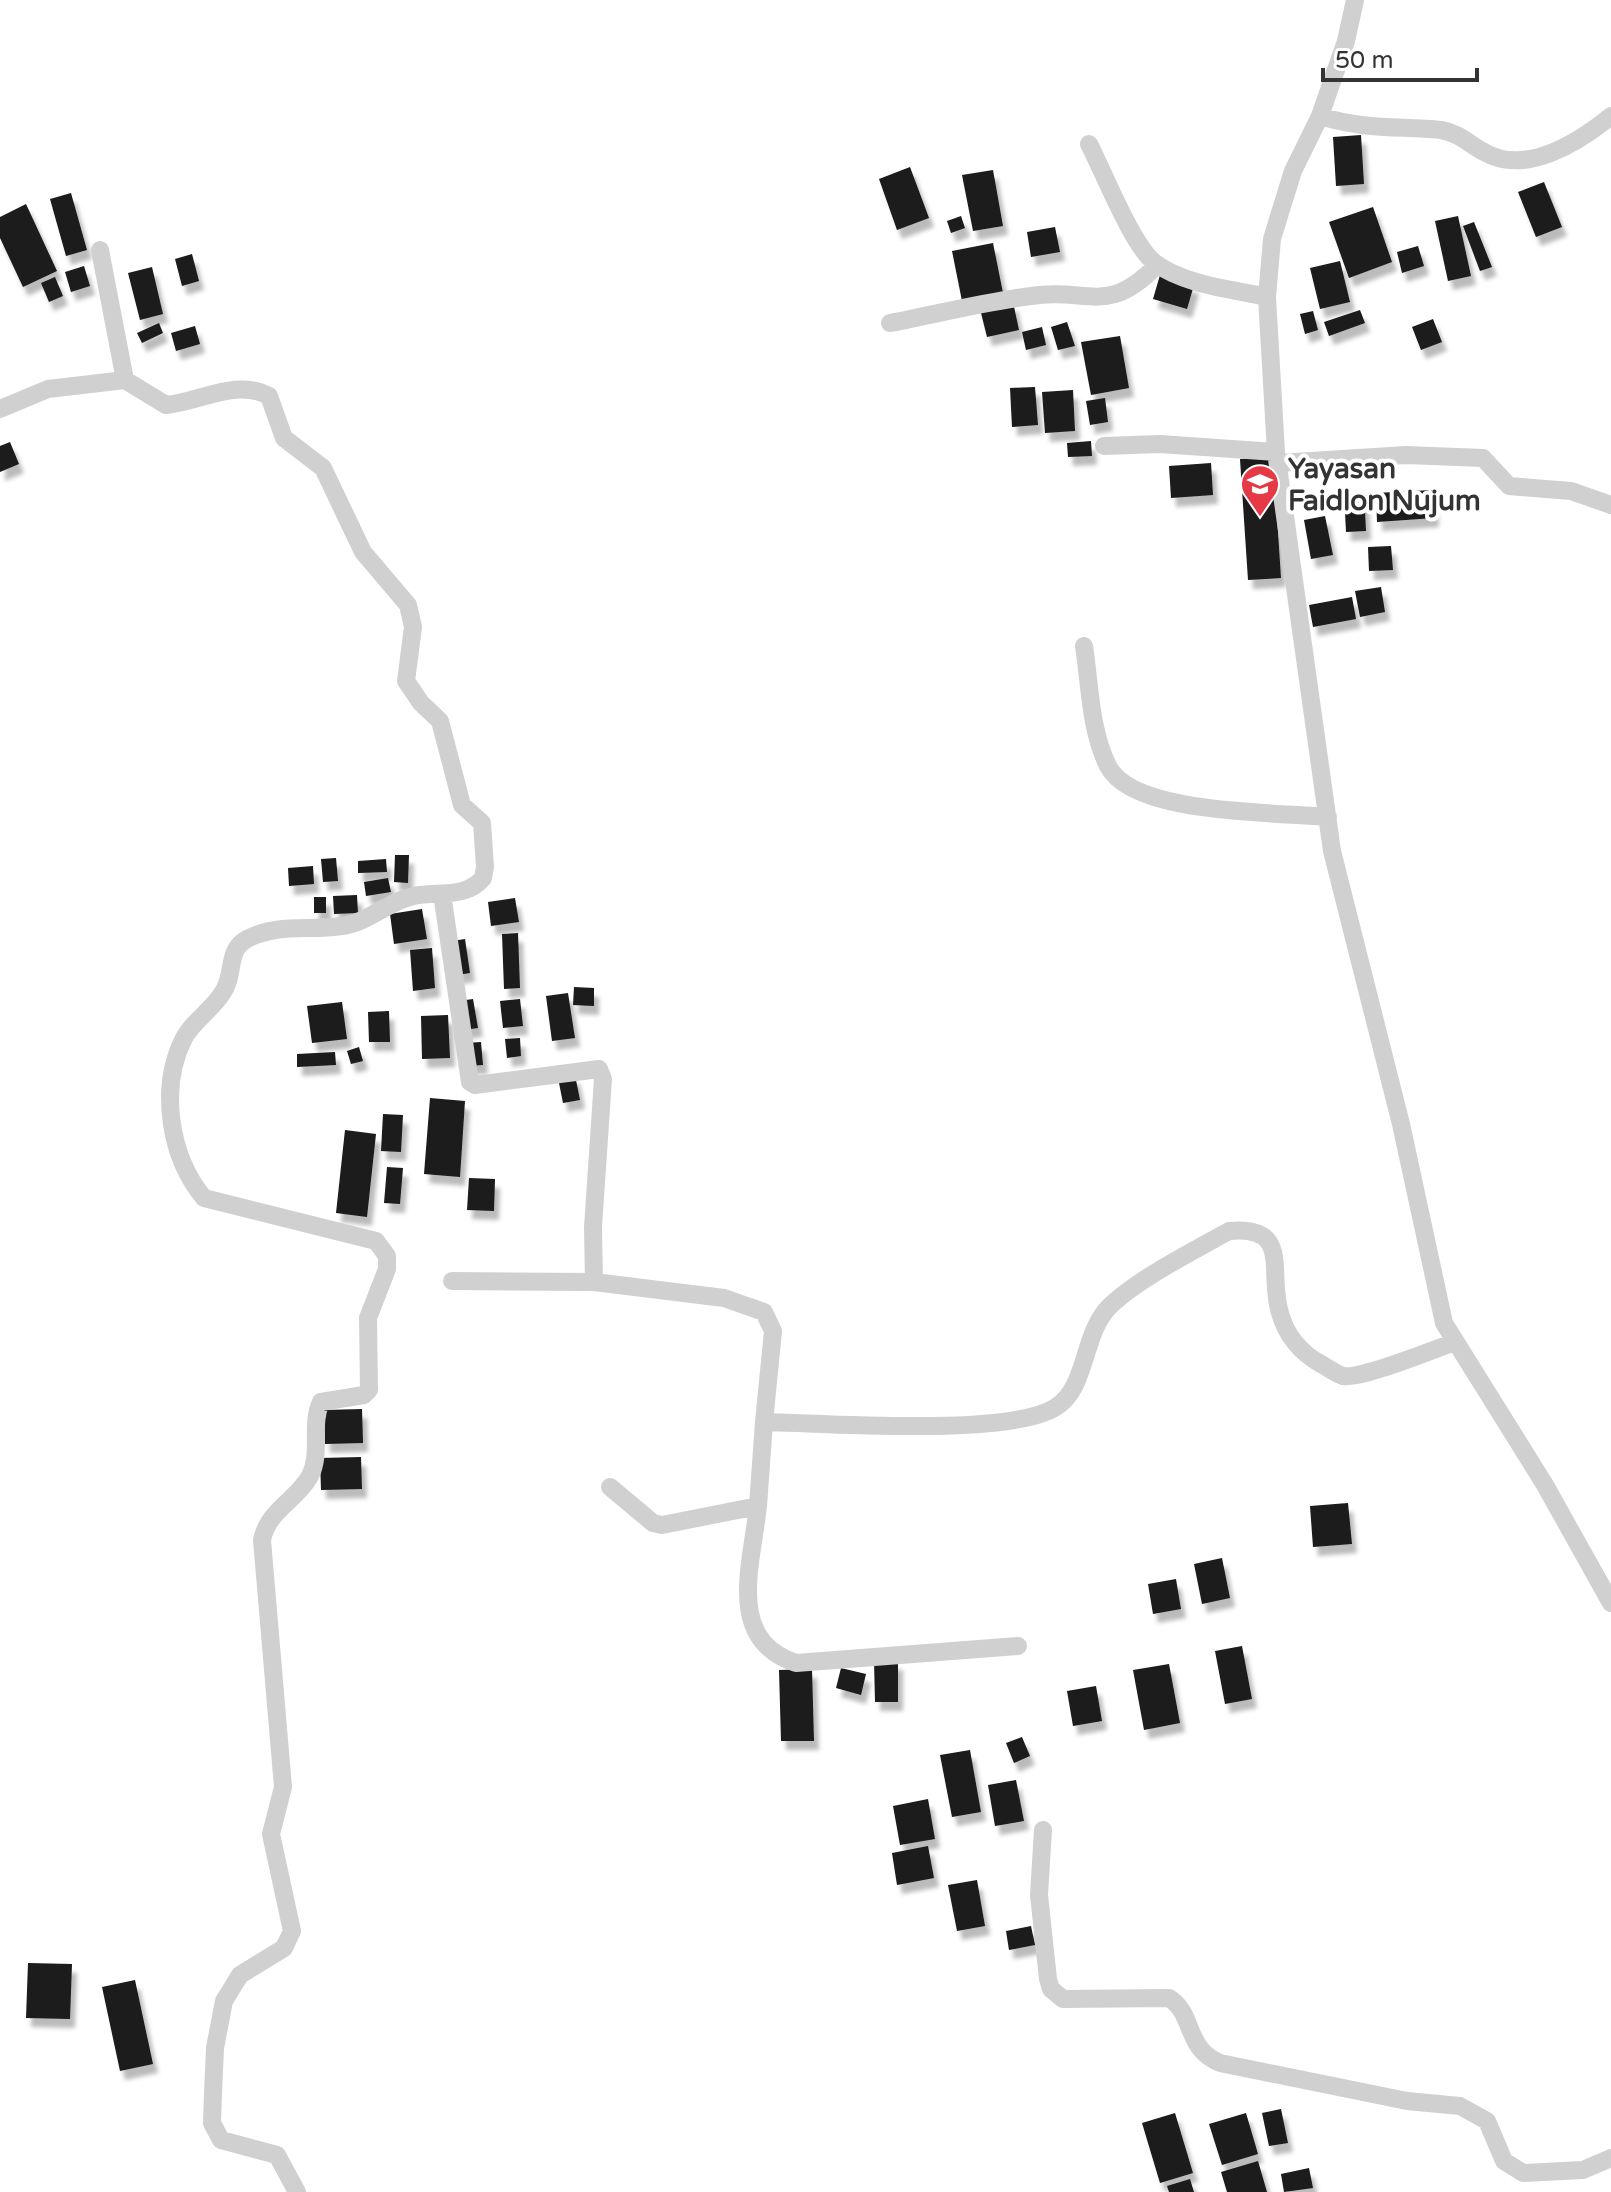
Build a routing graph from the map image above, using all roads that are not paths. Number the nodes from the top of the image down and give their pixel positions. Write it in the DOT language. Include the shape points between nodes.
graph roads {
  1 [pos="1355,0"];
  2 [pos="1320,116"];
  3 [pos="1611,116"];
  4 [pos="1089,144"];
  5 [pos="100,250"];
  6 [pos="1157,265"];
  7 [pos="1267,297"];
  8 [pos="890,323"];
  9 [pos="125,380"];
  10 [pos="0,409"];
  11 [pos="1104,446"];
  12 [pos="1277,458"];
  13 [pos="1611,505"];
  14 [pos="1084,646"];
  15 [pos="1328,817"];
  16 [pos="442,894"];
  17 [pos="452,1281"];
  18 [pos="594,1282"];
  19 [pos="1455,1342"];
  20 [pos="764,1422"];
  21 [pos="610,1487"];
  22 [pos="758,1506"];
  23 [pos="1611,1603"];
  24 [pos="1018,1646"];
  25 [pos="1043,1830"];
  26 [pos="1611,2158"];
  27 [pos="297,2192"];
  1 -- 2 [label="street"];
  2 -- 3 [label="street" via="1376,129 1457,133 1484,152 1519,163 1547,154"];
  2 -- 7 [label="street" via="1293,171 1272,239"];
  4 -- 6 [label="street" via="1142,249"];
  5 -- 9 [label="street"];
  6 -- 7 [label="street" via="1210,285"];
  6 -- 8 [label="street" via="1139,284 1094,299 1034,295"];
  7 -- 12 [label="street"];
  9 -- 10 [label="street" via="48,389"];
  9 -- 16 [label="street" via="166,405 245,389 269,396 284,438 323,468 363,552 404,595 413,627 406,681 443,726 462,805 479,820 484,834 483,878 468,890"];
  11 -- 12 [label="street" via="1160,444"];
  12 -- 13 [label="street" via="1483,458 1509,486 1571,491"];
  12 -- 15 [label="street"];
  14 -- 15 [label="street" via="1096,731 1109,768 1125,787 1160,802"];
  15 -- 19 [label="street" via="1444,1323"];
  16 -- 18 [label="street" via="470,1082 595,1068 602,1074"];
  16 -- 27 [label="street" via="406,898 361,922 280,928 242,941 234,950 224,992 185,1036 170,1072 171,1120 184,1166 204,1198 376,1241 387,1256 368,1318 369,1390 321,1402 310,1475 273,1514 262,1540 283,1787 271,1834 292,1931 284,1948 240,1975 224,2001 215,2048 212,2123 221,2140 277,2155"];
  17 -- 18 [label="street"];
  18 -- 20 [label="street" via="724,1298 764,1312 773,1331"];
  19 -- 20 [label="street" via="1342,1376 1293,1341 1279,1311 1269,1241 1247,1229 1229,1231 1110,1306 1086,1347 1073,1387 1058,1407 1032,1418 943,1425"];
  19 -- 23 [label="street"];
  20 -- 22 [label="street"];
  21 -- 22 [label="street" via="662,1525"];
  22 -- 24 [label="street" via="748,1612 752,1629 777,1657 796,1663"];
  25 -- 26 [label="street" via="1039,1895 1048,1979 1063,1999 1169,1998 1200,2053 1220,2063 1407,2101 1460,2106 1487,2121 1504,2161 1523,2173 1583,2170"];
}
